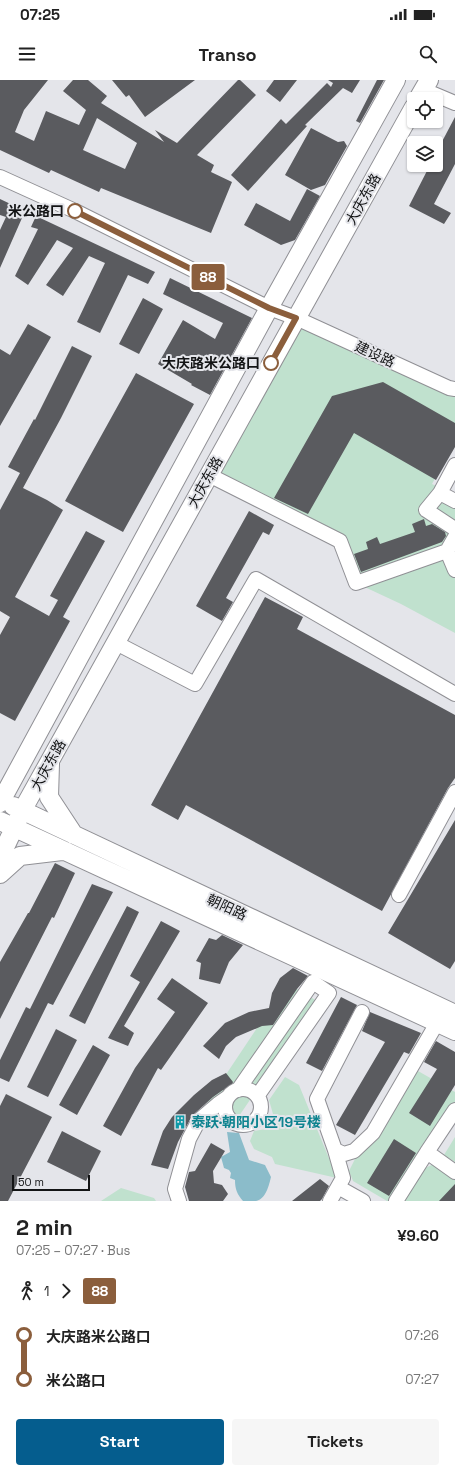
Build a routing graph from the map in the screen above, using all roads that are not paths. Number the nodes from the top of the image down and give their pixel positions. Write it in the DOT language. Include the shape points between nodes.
graph roads {
  1 [pos="396,80"];
  2 [pos="424,90"];
  3 [pos="455,103"];
  4 [pos="407,120"];
  5 [pos="0,177"];
  6 [pos="269,308"];
  7 [pos="296,318"];
  8 [pos="455,389"];
  9 [pos="455,465"];
  10 [pos="209,474"];
  11 [pos="440,493"];
  12 [pos="455,501"];
  13 [pos="455,529"];
  14 [pos="455,537"];
  15 [pos="447,551"];
  16 [pos="455,570"];
  17 [pos="116,642"];
  18 [pos="455,694"];
  19 [pos="50,762"];
  20 [pos="455,792"];
  21 [pos="1,801"];
  22 [pos="22,811"];
  23 [pos="7,825"];
  24 [pos="75,836"];
  25 [pos="62,850"];
  26 [pos="0,858"];
  27 [pos="0,874"];
  28 [pos="399,895"];
  29 [pos="362,1012"];
  30 [pos="455,1014"];
  31 [pos="437,1023"];
  32 [pos="455,1031"];
  33 [pos="233,1094"];
  34 [pos="258,1096"];
  35 [pos="455,1110"];
  36 [pos="335,1150"];
  37 [pos="427,1152"];
  38 [pos="455,1172"];
  39 [pos="338,1187"];
  40 [pos="176,1198"];
  41 [pos="330,1201"];
  42 [pos="363,1201"];
  43 [pos="396,1201"];
  1 -- 6 [label="main road, 大庆东路"];
  2 -- 3 [label="street"];
  4 -- 7 [label="main road, 大庆东路"];
  5 -- 6 [label="street, 建设路" via="75,211"];
  6 -- 7 [label="street, 建设路"];
  6 -- 21 [label="main road, 大庆东路"];
  7 -- 8 [label="street, 建设路"];
  7 -- 10 [label="main road, 大庆东路"];
  9 -- 11 [label="street"];
  10 -- 15 [label="street" via="340,541 356,583"];
  10 -- 17 [label="main road, 大庆东路"];
  11 -- 12 [label="street"];
  11 -- 13 [label="street" via="426,510"];
  14 -- 15 [label="street"];
  15 -- 16 [label="street"];
  17 -- 18 [label="street" via="195,684 256,580"];
  17 -- 19 [label="main road, 大庆东路"];
  19 -- 22 [label="main road, 大庆东路"];
  19 -- 24 [label="main road" via="49,797"];
  20 -- 28 [label="street"];
  21 -- 22 [label="main road, 朝阳路"];
  22 -- 23 [label="main road, 大庆东路"];
  22 -- 24 [label="main road, 朝阳路"];
  23 -- 25 [label="main road, 朝阳路"];
  23 -- 26 [label="main road, 大庆东路"];
  24 -- 30 [label="main road, 朝阳路"];
  25 -- 27 [label="main road" via="20,856"];
  25 -- 31 [label="main road, 朝阳路"];
  29 -- 36 [label="street" via="317,1099"];
  31 -- 32 [label="main road, 朝阳路"];
  31 -- 36 [label="street" via="373,1133 354,1151 344,1154"];
  33 -- 34 [label="street" via="248,1089"];
  33 -- 34 [label="street" via="226,1103 227,1115 235,1123 247,1125 261,1113 261,1101"];
  33 -- 34 [label="street" via="313,982 329,993"];
  33 -- 40 [label="street" via="199,1120 189,1139 174,1189"];
  35 -- 37 [label="street"];
  36 -- 39 [label="street" via="343,1178"];
  37 -- 38 [label="street"];
  37 -- 43 [label="street"];
  39 -- 41 [label="street"];
  39 -- 42 [label="street"];
}
